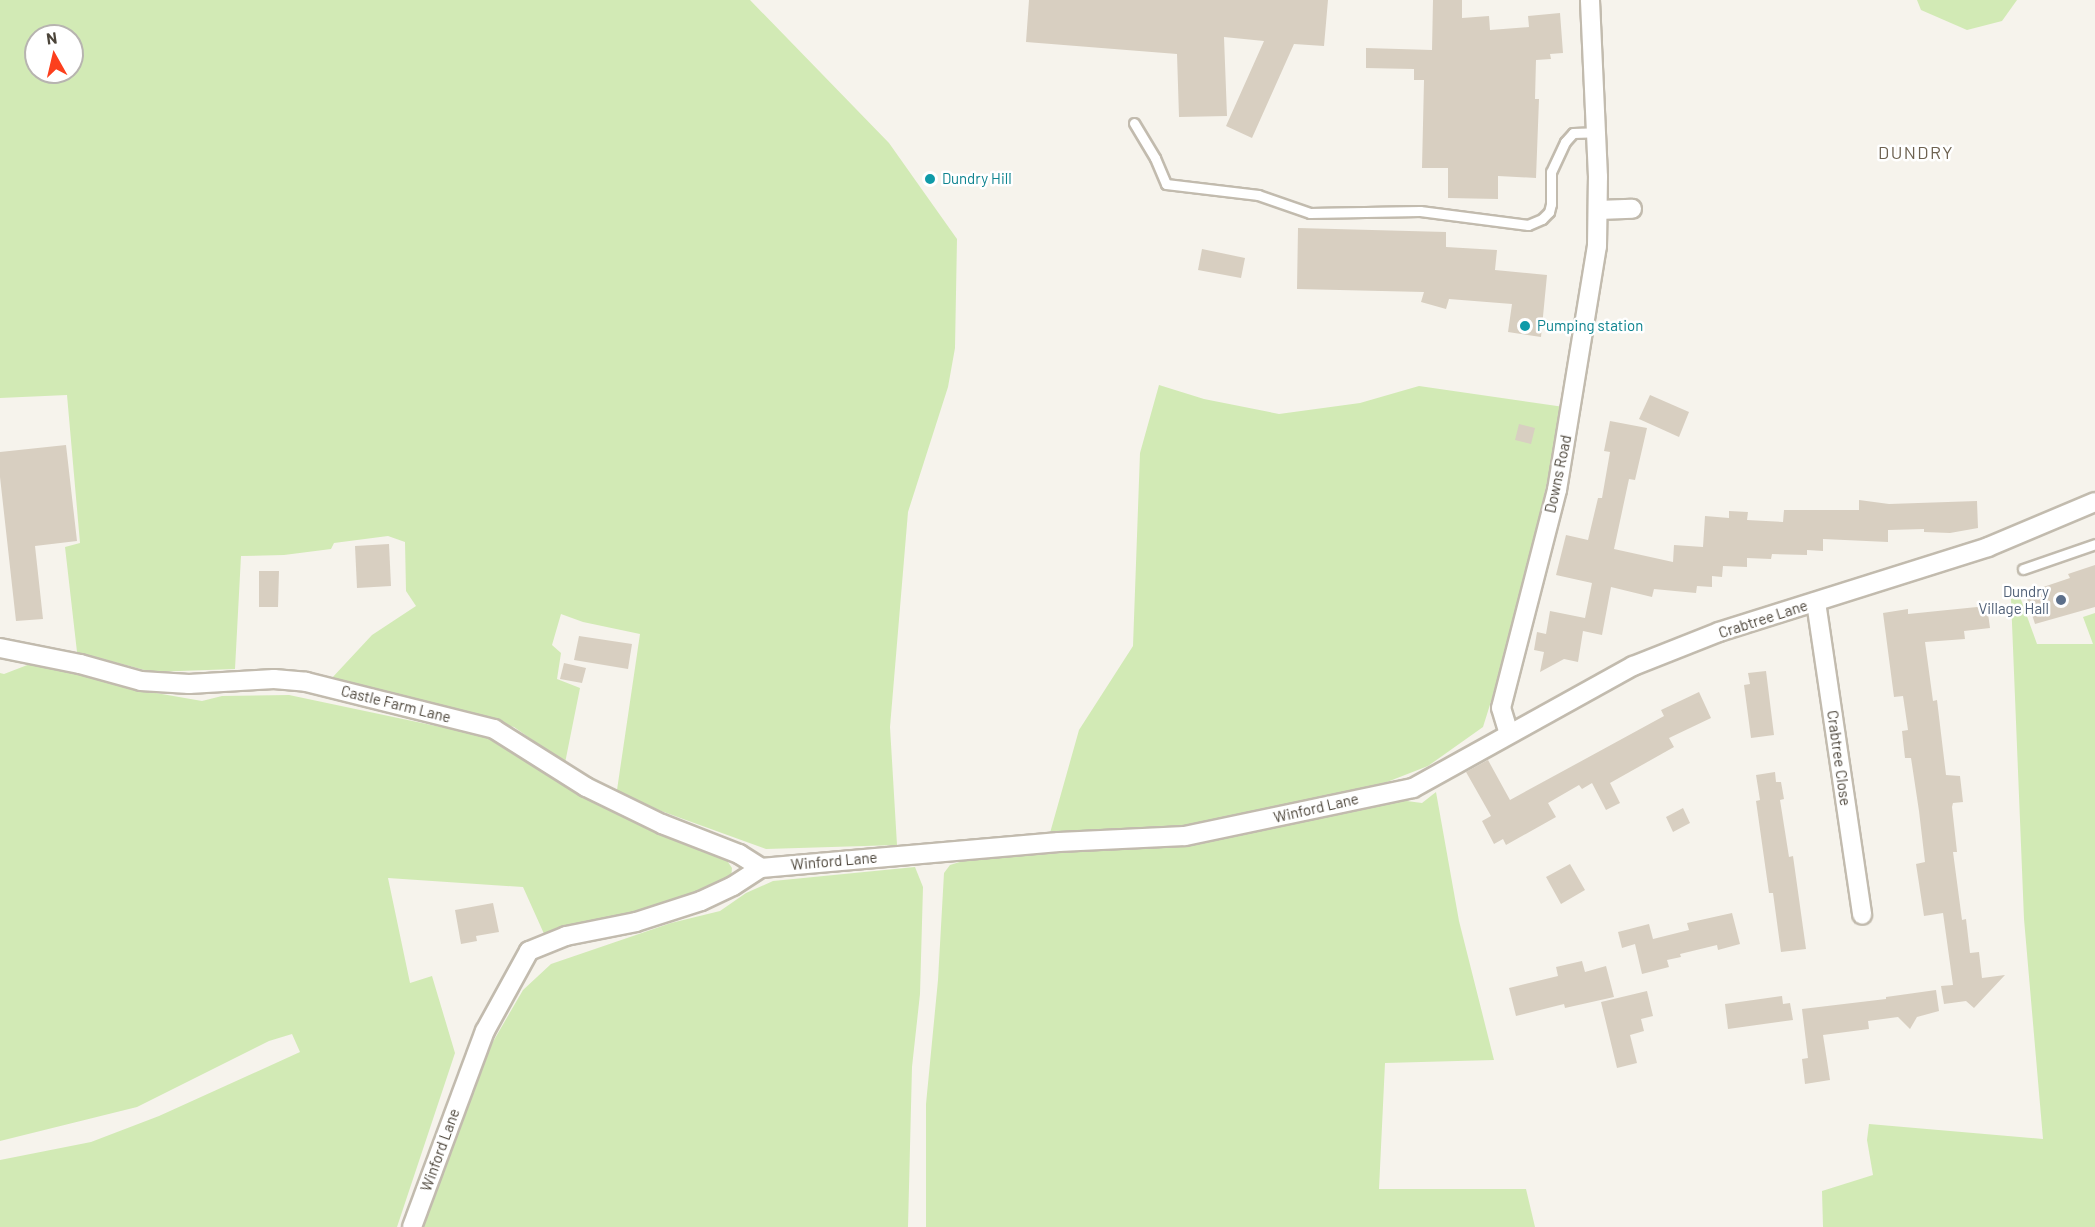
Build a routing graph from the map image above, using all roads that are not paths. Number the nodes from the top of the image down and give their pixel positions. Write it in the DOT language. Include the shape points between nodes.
graph roads {
  1 [pos="1590,0"];
  2 [pos="1134,123"];
  3 [pos="1596,132"];
  4 [pos="1632,209"];
  5 [pos="1598,210"];
  6 [pos="2095,502"];
  7 [pos="2095,544"];
  8 [pos="2023,570"];
  9 [pos="1816,602"];
  10 [pos="0,648"];
  11 [pos="1509,734"];
  12 [pos="1445,770"];
  13 [pos="761,868"];
  14 [pos="1862,915"];
  15 [pos="412,1227"];
  1 -- 3 [label="street, Downs Road"];
  2 -- 3 [label="lane" via="1166,184 1258,195 1310,213 1420,211 1528,225 1549,212 1551,172 1565,142 1574,133"];
  3 -- 5 [label="street, Downs Road"];
  4 -- 5 [label="street"];
  5 -- 11 [label="street, Downs Road" via="1597,246 1557,490 1502,708"];
  6 -- 9 [label="street, Crabtree Lane" via="1988,547"];
  7 -- 8 [label="lane"];
  9 -- 11 [label="street, Crabtree Lane" via="1719,632 1633,666"];
  9 -- 14 [label="street, Crabtree Close"];
  10 -- 13 [label="street, Castle Farm Lane" via="141,681 306,682 494,729 586,787 662,824 739,854"];
  11 -- 12 [label="street, Crabtree Lane"];
  12 -- 13 [label="street, Winford Lane" via="1413,788 1185,836 1059,842"];
  13 -- 15 [label="street, Winford Lane" via="701,901 636,922 566,936 529,951 485,1031"];
}
